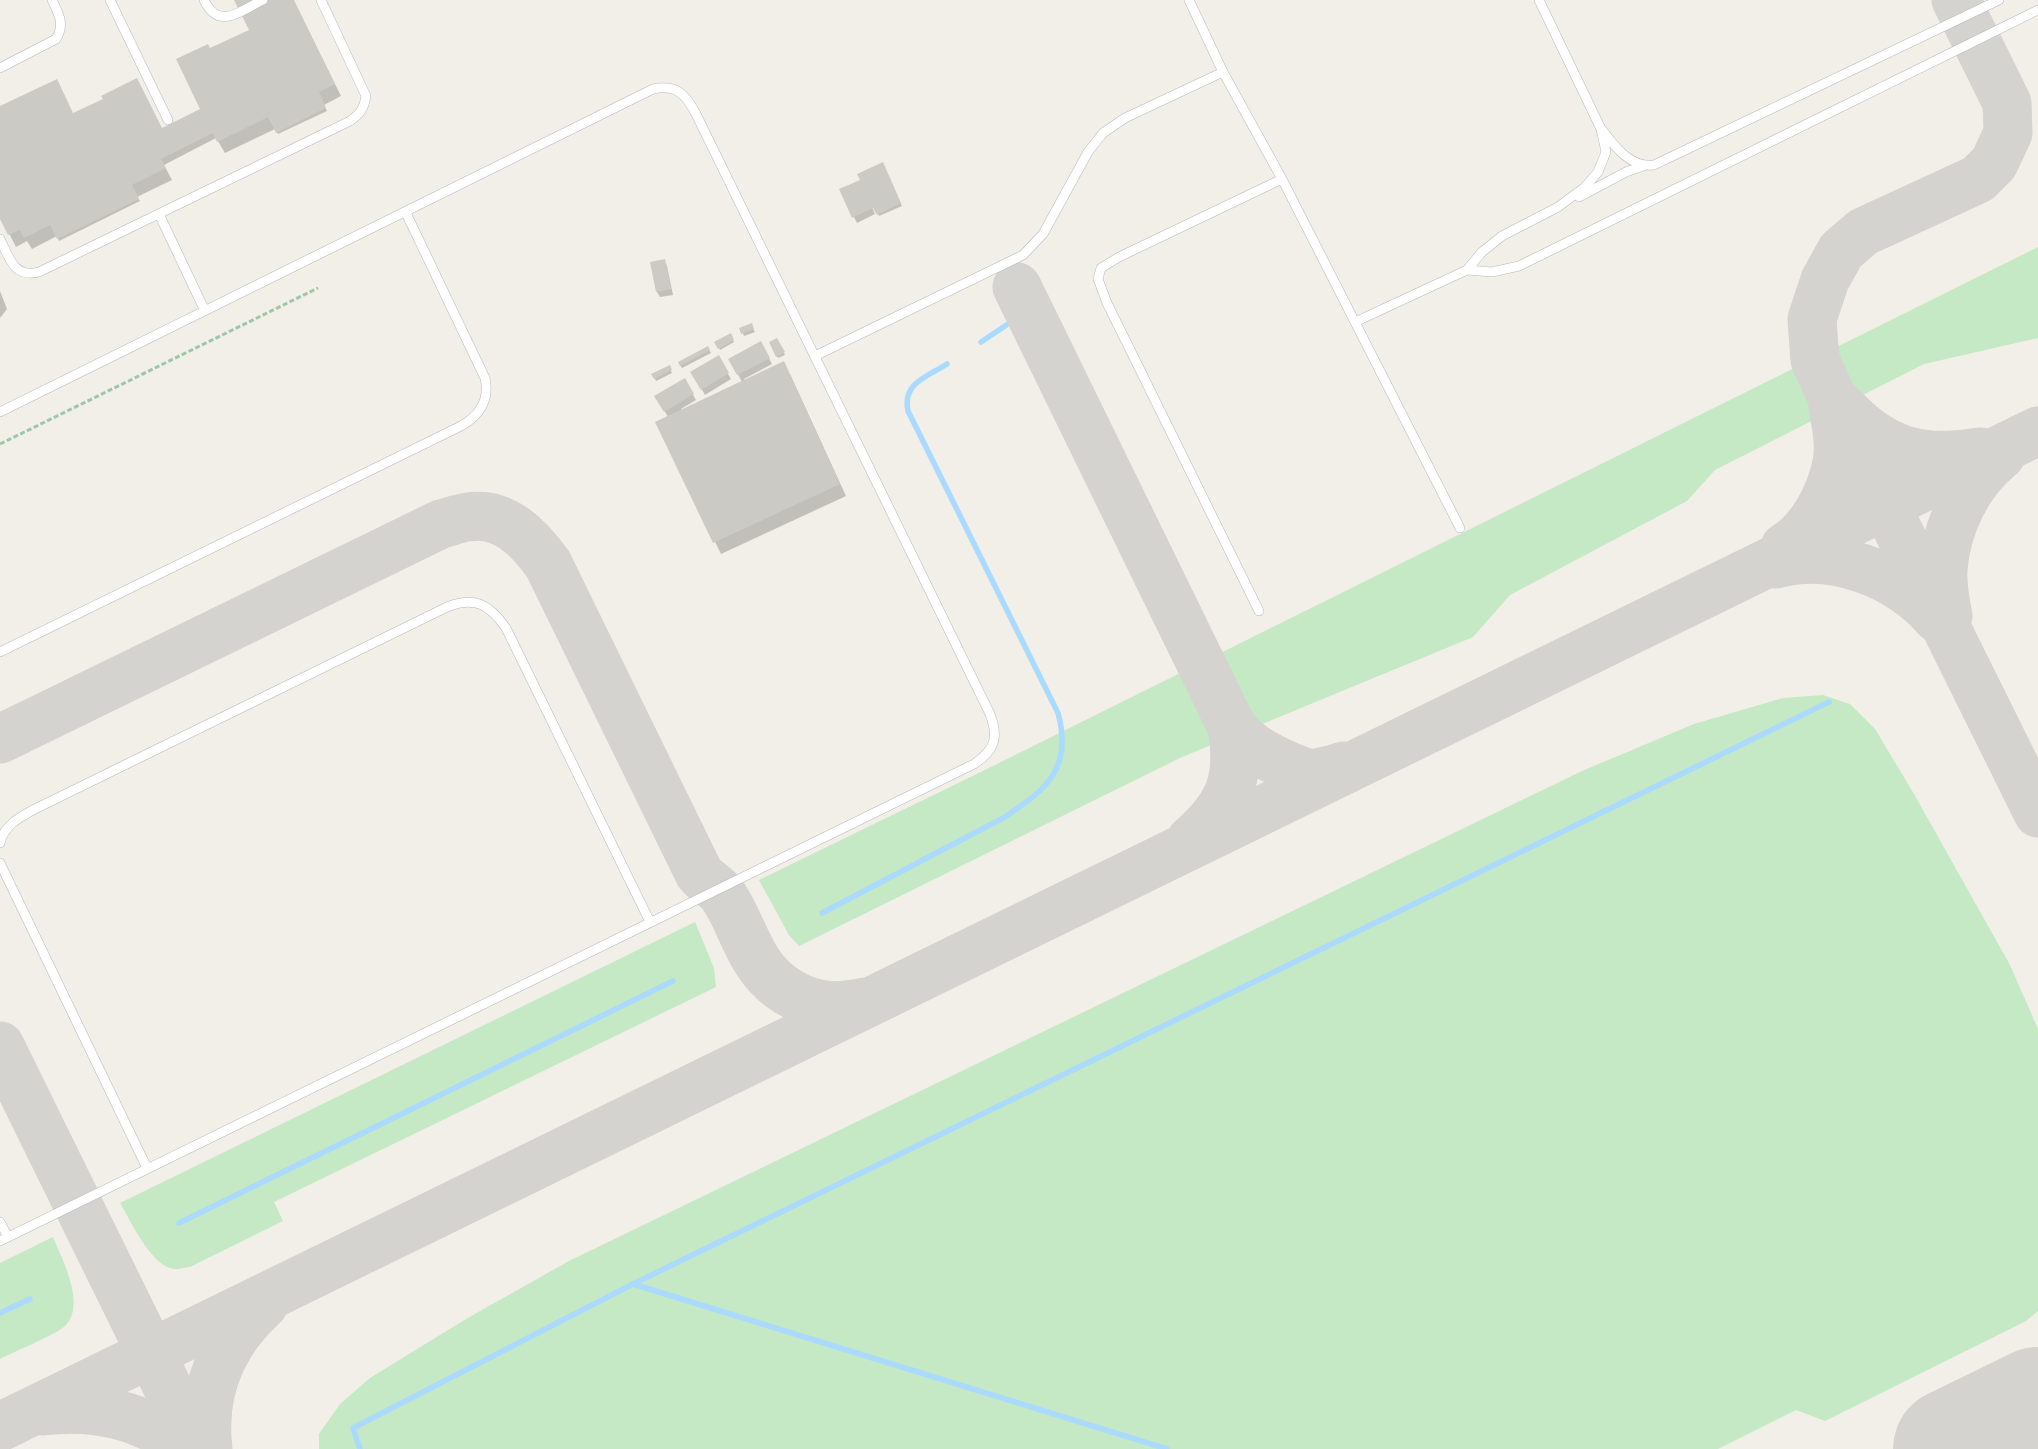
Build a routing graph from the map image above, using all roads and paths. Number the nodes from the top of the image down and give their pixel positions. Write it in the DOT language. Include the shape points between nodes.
graph roads {
  1 [pos="52,0"];
  2 [pos="110,0"];
  3 [pos="204,0"];
  4 [pos="263,0"];
  5 [pos="321,0"];
  6 [pos="1189,0"];
  7 [pos="1539,0"];
  8 [pos="2000,0"];
  9 [pos="2038,10"];
  10 [pos="0,68"];
  11 [pos="1223,72"];
  12 [pos="168,120"];
  13 [pos="1600,127"];
  14 [pos="1644,166"];
  15 [pos="1282,179"];
  16 [pos="1558,207"];
  17 [pos="406,213"];
  18 [pos="159,214"];
  19 [pos="0,239"];
  20 [pos="1466,270"];
  21 [pos="318,288"];
  22 [pos="205,311"];
  23 [pos="1355,322"];
  24 [pos="815,356"];
  25 [pos="0,412"];
  26 [pos="0,444"];
  27 [pos="1460,528"];
  28 [pos="1259,611"];
  29 [pos="0,652"];
  30 [pos="0,843"];
  31 [pos="0,864"];
  32 [pos="650,922"];
  33 [pos="147,1168"];
  34 [pos="0,1222"];
  35 [pos="4,1239"];
  1 -- 10 [label="lane" via="62,24 56,39"];
  2 -- 12 [label="lane"];
  3 -- 4 [label="lane" via="212,13 224,18"];
  5 -- 18 [label="lane" via="366,96 365,107 359,115"];
  6 -- 11 [label="lane"];
  7 -- 13 [label="lane"];
  8 -- 14 [label="lane"];
  9 -- 20 [label="lane" via="1519,266 1492,272"];
  11 -- 15 [label="lane"];
  11 -- 24 [label="lane" via="1125,118 1103,133 1088,152 1043,234 1029,251"];
  13 -- 14 [label="lane" via="1616,148"];
  13 -- 16 [label="lane" via="1606,152 1598,172 1585,187"];
  14 -- 16 [label="lane"];
  15 -- 23 [label="lane"];
  15 -- 28 [label="lane" via="1119,257 1101,268 1098,279"];
  16 -- 20 [label="lane" via="1502,236"];
  17 -- 22 [label="lane"];
  17 -- 24 [label="lane" via="653,89 671,88 687,98 695,112"];
  17 -- 29 [label="lane" via="485,378 485,401 476,416"];
  18 -- 19 [label="lane" via="31,274 16,268"];
  18 -- 22 [label="lane"];
  20 -- 23 [label="lane"];
  21 -- 26 [label="path"];
  22 -- 25 [label="lane"];
  23 -- 27 [label="lane"];
  24 -- 32 [label="lane" via="990,714 995,738 988,752 974,764"];
  30 -- 32 [label="lane" via="9,827 29,812 447,607 472,601 488,608 506,628"];
  31 -- 33 [label="lane"];
  32 -- 33 [label="lane"];
  33 -- 35 [label="lane"];
  34 -- 35 [label="lane"];
}
